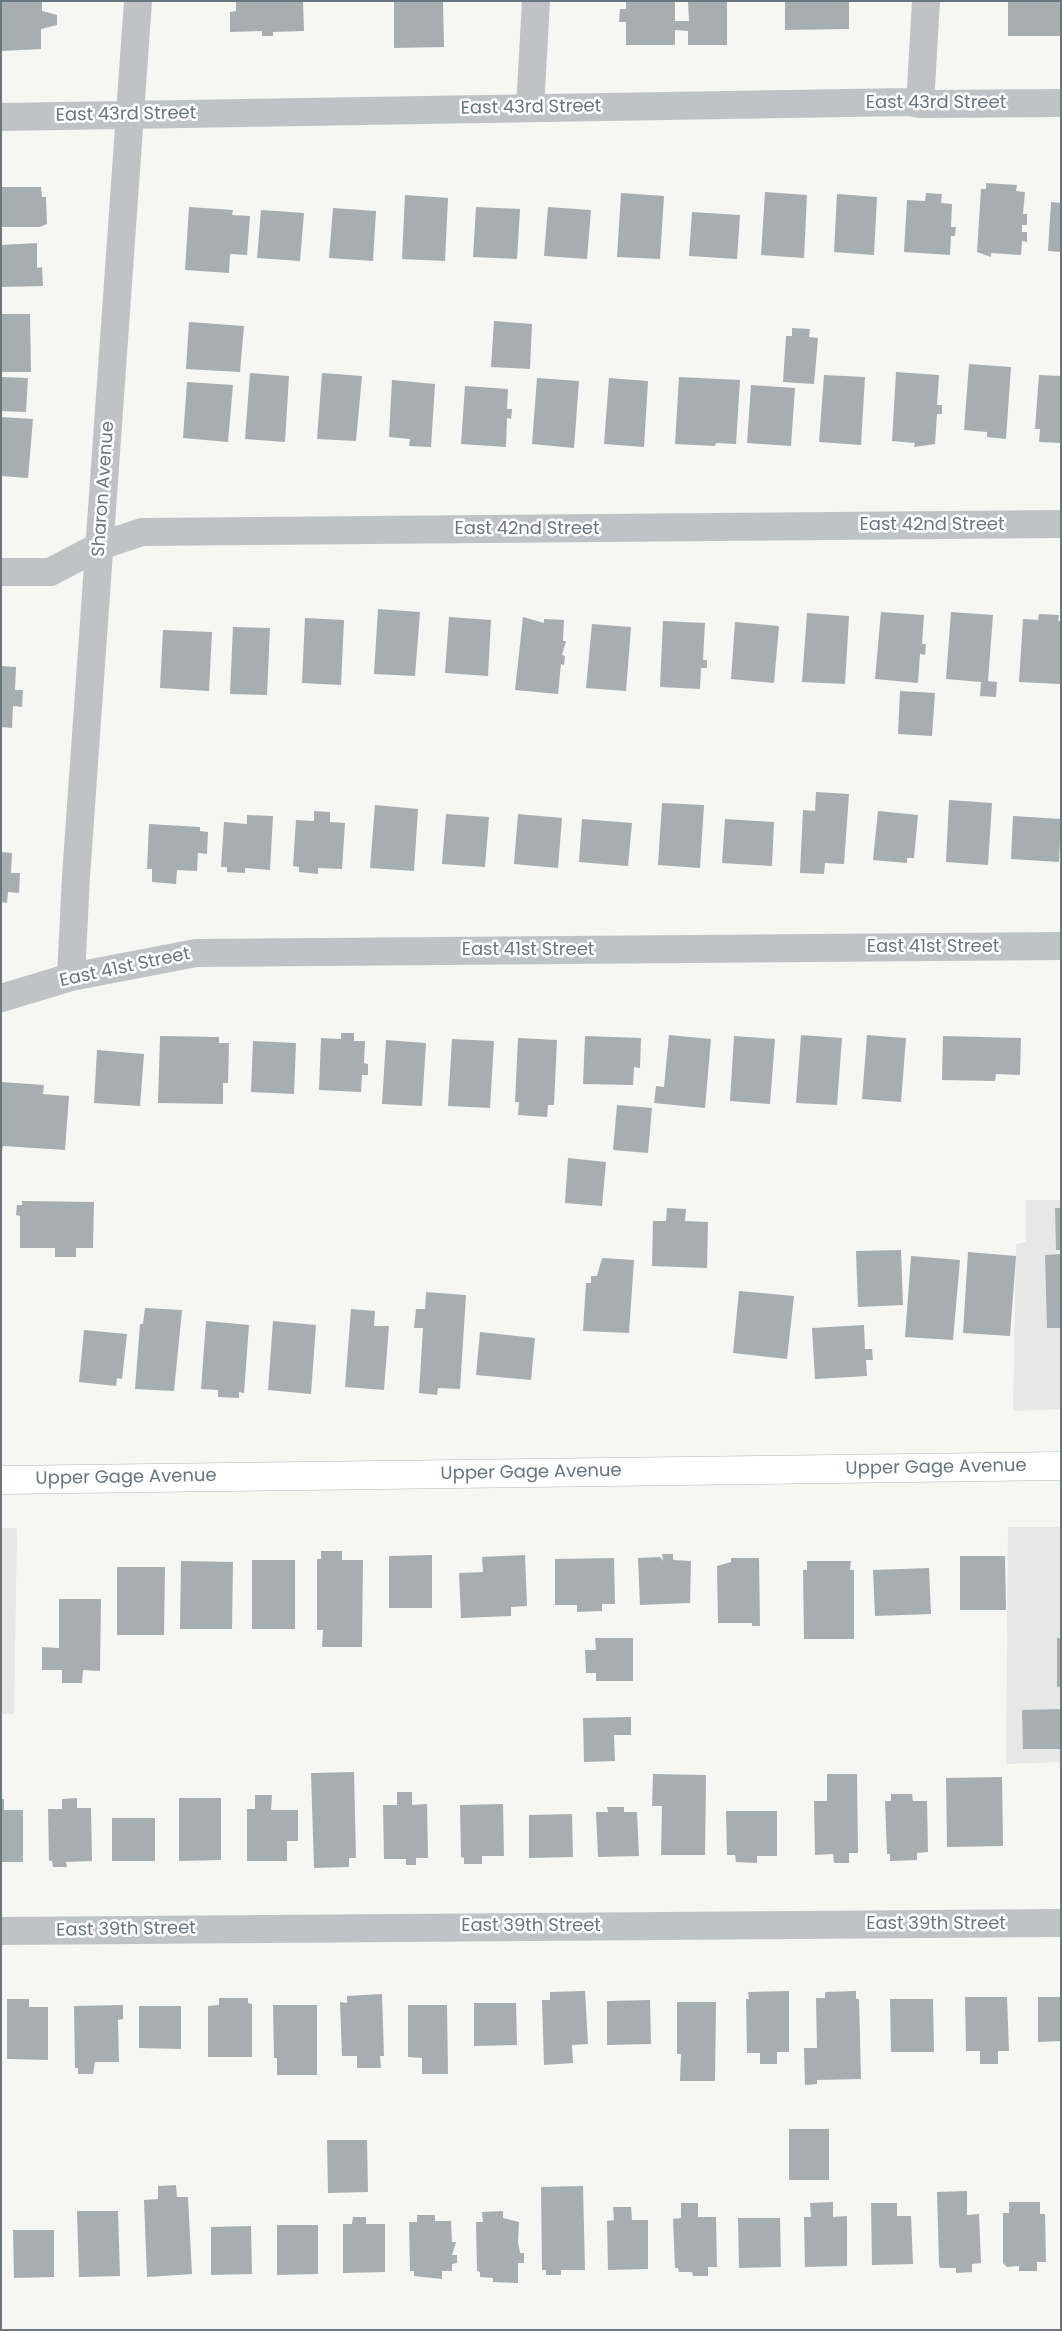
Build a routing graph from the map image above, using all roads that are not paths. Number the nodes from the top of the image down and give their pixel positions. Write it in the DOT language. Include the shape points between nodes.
graph roads {
  1 [pos="138,1"];
  2 [pos="536,1"];
  3 [pos="926,1"];
  4 [pos="1061,103"];
  5 [pos="920,104"];
  6 [pos="530,108"];
  7 [pos="1,116"];
  8 [pos="130,116"];
  9 [pos="1061,524"];
  10 [pos="100,546"];
  11 [pos="1,572"];
  12 [pos="1061,946"];
  13 [pos="70,977"];
  14 [pos="1,998"];
  15 [pos="1061,1466"];
  16 [pos="1,1480"];
  17 [pos="1061,1923"];
  18 [pos="1,1931"];
  1 -- 8 [label="street, Sharon Avenue"];
  2 -- 6 [label="street"];
  3 -- 5 [label="street"];
  4 -- 5 [label="street, East 43rd Street"];
  5 -- 6 [label="street, East 43rd Street"];
  6 -- 8 [label="street, East 43rd Street"];
  7 -- 8 [label="street, East 43rd Street"];
  8 -- 10 [label="street, Sharon Avenue"];
  9 -- 10 [label="street, East 42nd Street" via="142,532"];
  10 -- 11 [label="street, East 42nd Street" via="50,572"];
  10 -- 13 [label="street, Sharon Avenue"];
  12 -- 13 [label="street, East 41st Street" via="196,953"];
  13 -- 14 [label="street, East 41st Street"];
  15 -- 16 [label="main road, Upper Gage Avenue"];
  17 -- 18 [label="street, East 39th Street"];
}
